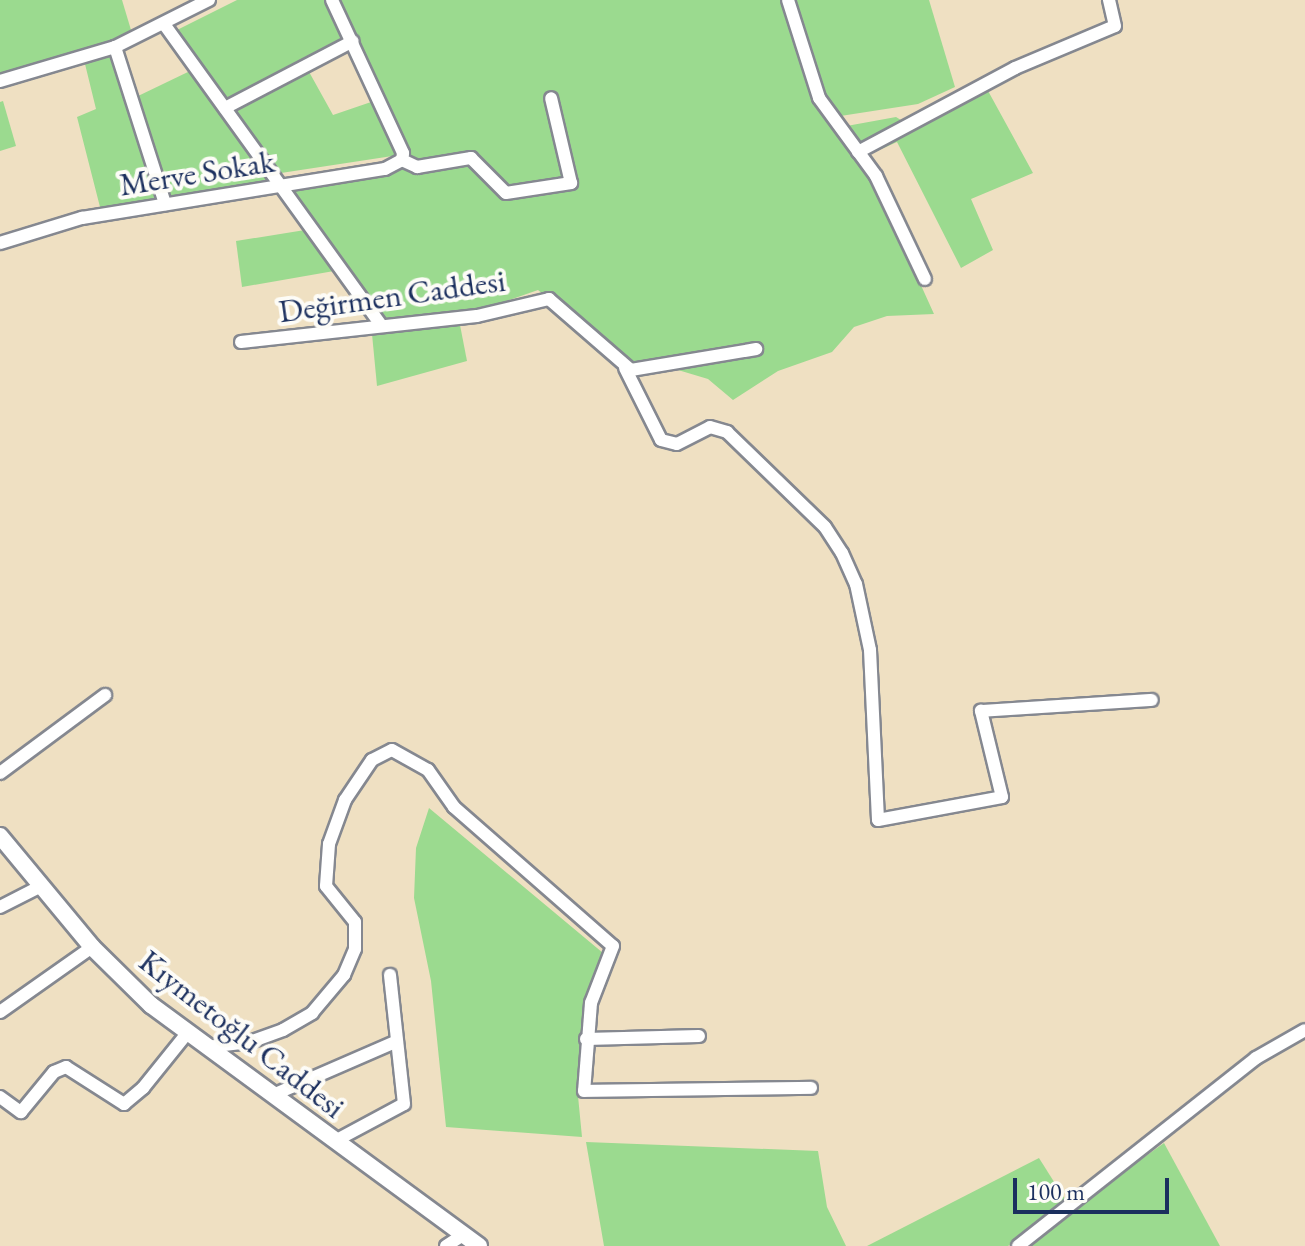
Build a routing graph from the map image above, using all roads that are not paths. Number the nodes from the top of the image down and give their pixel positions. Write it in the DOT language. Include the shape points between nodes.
graph roads {
  1 [pos="209,0"];
  2 [pos="332,0"];
  3 [pos="788,0"];
  4 [pos="1109,0"];
  5 [pos="164,24"];
  6 [pos="353,41"];
  7 [pos="115,47"];
  8 [pos="0,81"];
  9 [pos="551,98"];
  10 [pos="225,108"];
  11 [pos="858,152"];
  12 [pos="402,160"];
  13 [pos="283,186"];
  14 [pos="165,204"];
  15 [pos="0,243"];
  16 [pos="925,279"];
  17 [pos="381,325"];
  18 [pos="241,342"];
  19 [pos="756,349"];
  20 [pos="625,368"];
  21 [pos="105,695"];
  22 [pos="1152,700"];
  23 [pos="0,773"];
  24 [pos="0,836"];
  25 [pos="41,886"];
  26 [pos="0,907"];
  27 [pos="92,947"];
  28 [pos="390,975"];
  29 [pos="0,1012"];
  30 [pos="1305,1030"];
  31 [pos="188,1032"];
  32 [pos="699,1036"];
  33 [pos="586,1039"];
  34 [pos="397,1041"];
  35 [pos="207,1047"];
  36 [pos="811,1088"];
  37 [pos="273,1095"];
  38 [pos="0,1097"];
  39 [pos="335,1141"];
  40 [pos="463,1235"];
  41 [pos="446,1246"];
  42 [pos="479,1246"];
  43 [pos="1018,1246"];
  1 -- 5 [label="street"];
  2 -- 6 [label="street"];
  3 -- 11 [label="street" via="819,98"];
  4 -- 11 [label="street" via="1115,26 1015,68"];
  5 -- 7 [label="street"];
  5 -- 10 [label="street"];
  6 -- 10 [label="street"];
  6 -- 12 [label="street"];
  7 -- 8 [label="street"];
  7 -- 14 [label="street"];
  9 -- 12 [label="street" via="571,183 506,193 474,159 417,167"];
  10 -- 13 [label="street"];
  11 -- 16 [label="street" via="876,176"];
  12 -- 13 [label="street, Merve Sokak" via="385,169"];
  13 -- 14 [label="street, Merve Sokak"];
  13 -- 17 [label="street"];
  14 -- 15 [label="street, Merve Sokak" via="61,222"];
  17 -- 18 [label="street, Değirmen Caddesi"];
  17 -- 20 [label="street, Değirmen Caddesi" via="477,316 549,299"];
  19 -- 20 [label="street" via="645,371"];
  20 -- 22 [label="street" via="661,440 674,445 710,427 727,432 825,527 842,553 858,592 870,650 878,820 1002,797 981,711"];
  21 -- 23 [label="street"];
  24 -- 25 [label="main road, Kıymetoğlu Caddesi"];
  25 -- 26 [label="street"];
  25 -- 27 [label="main road, Kıymetoğlu Caddesi"];
  27 -- 29 [label="street"];
  27 -- 31 [label="main road, Kıymetoğlu Caddesi" via="142,997"];
  28 -- 34 [label="street"];
  30 -- 43 [label="street" via="1256,1058"];
  31 -- 35 [label="main road, Kıymetoğlu Caddesi"];
  31 -- 38 [label="street" via="129,1102 111,1100 66,1067 54,1072 21,1112"];
  32 -- 33 [label="street"];
  33 -- 35 [label="street" via="598,977 613,946 454,807 428,770 392,750 378,754 352,788 329,844 326,886 355,922 355,949 344,975 312,1013 283,1030 250,1042"];
  33 -- 36 [label="street" via="584,1091"];
  34 -- 37 [label="street"];
  34 -- 39 [label="street" via="404,1104"];
  35 -- 37 [label="main road, Kıymetoğlu Caddesi"];
  37 -- 39 [label="main road, Kıymetoğlu Caddesi"];
  39 -- 40 [label="main road, Kıymetoğlu Caddesi"];
  40 -- 41 [label="street"];
  40 -- 42 [label="main road, Kıymetoğlu Caddesi"];
}
